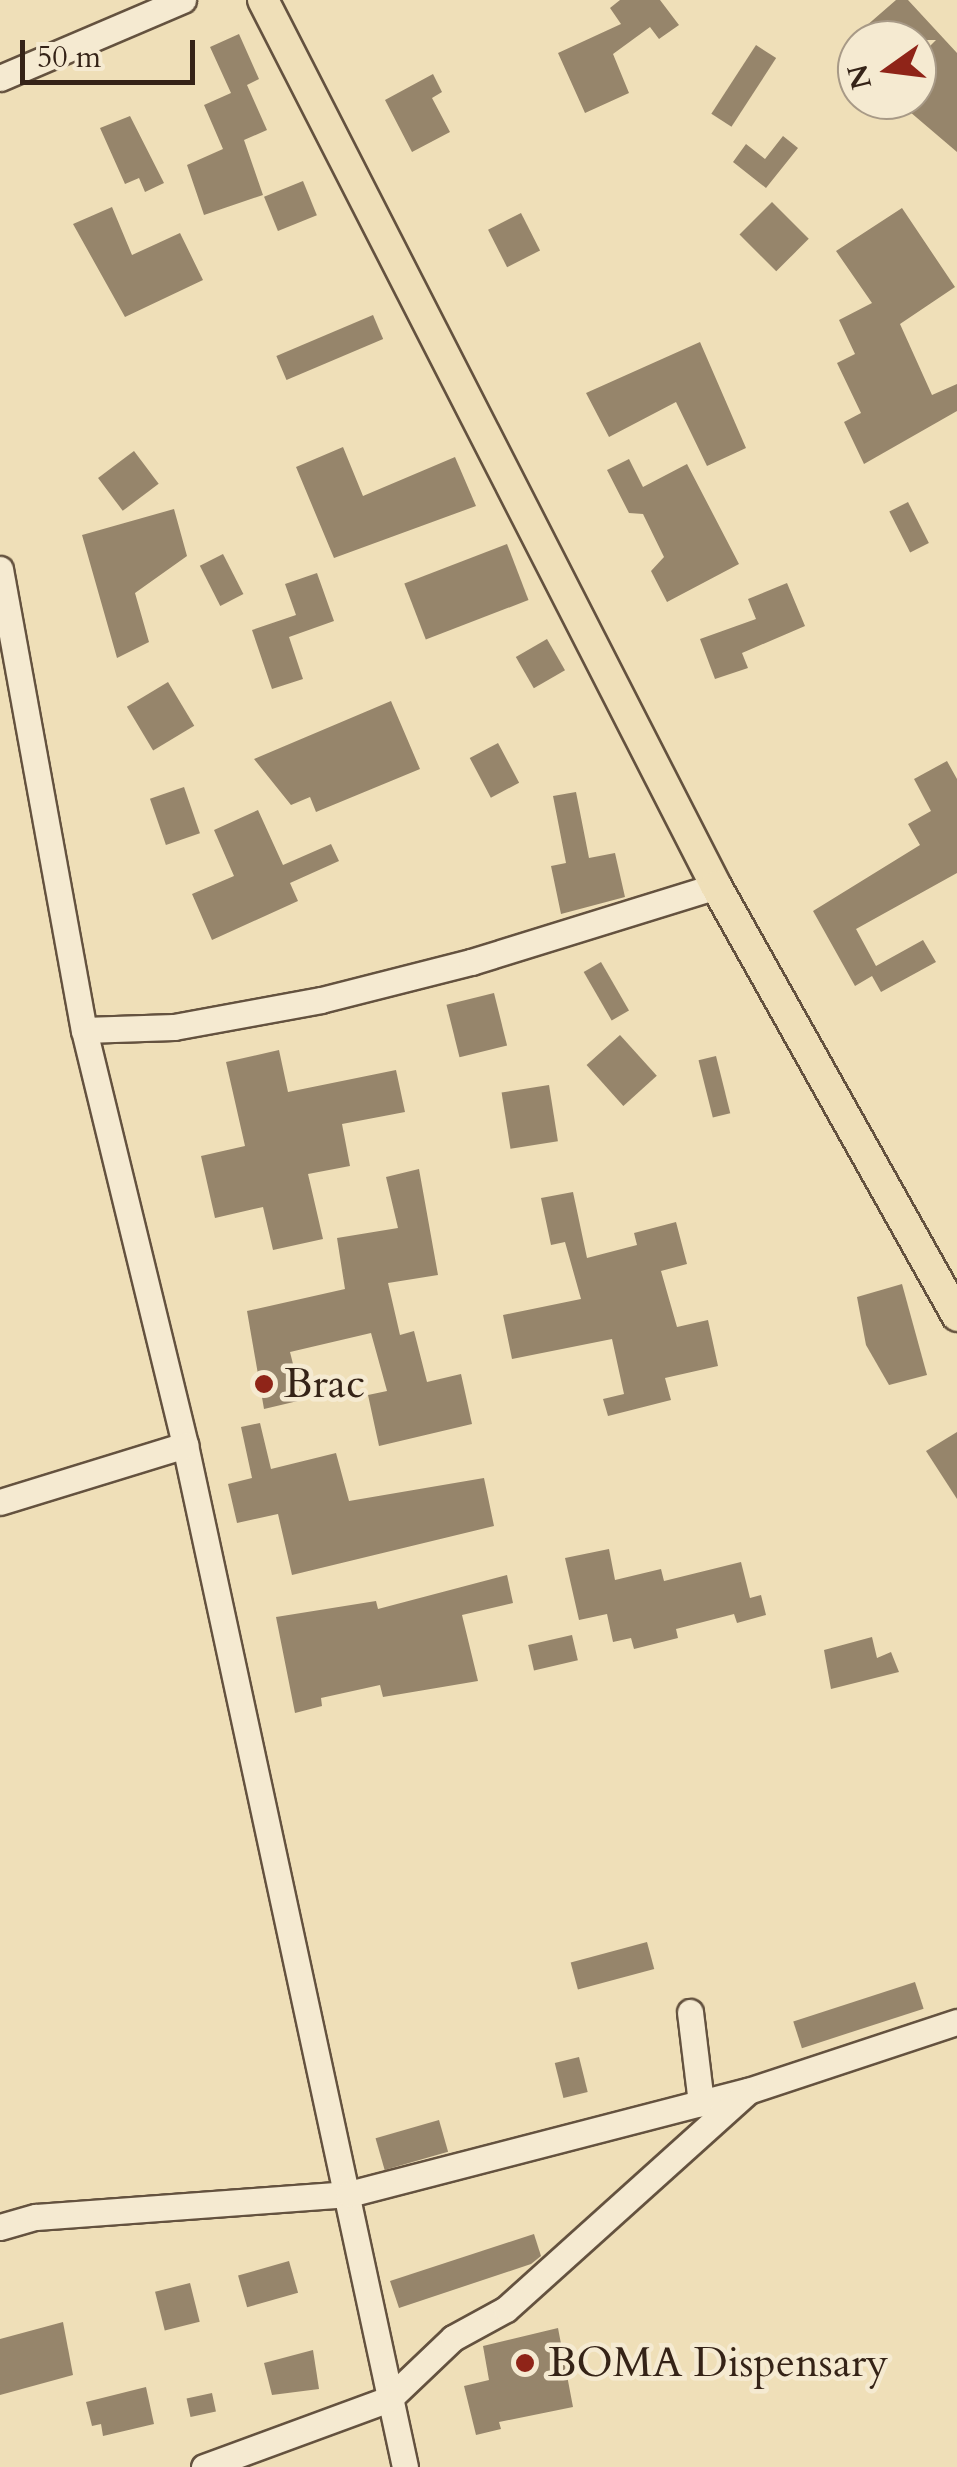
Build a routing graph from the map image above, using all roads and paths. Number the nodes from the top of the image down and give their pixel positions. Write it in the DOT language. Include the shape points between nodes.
graph roads {
  1 [pos="183,0"];
  2 [pos="263,0"];
  3 [pos="0,78"];
  4 [pos="1,579"];
  5 [pos="716,886"];
  6 [pos="84,1030"];
  7 [pos="957,1316"];
  8 [pos="185,1445"];
  9 [pos="0,1502"];
  10 [pos="690,2012"];
  11 [pos="957,2022"];
  12 [pos="748,2091"];
  13 [pos="701,2103"];
  14 [pos="349,2194"];
  15 [pos="0,2227"];
  16 [pos="389,2399"];
  17 [pos="204,2467"];
  18 [pos="405,2467"];
  1 -- 3 [label="street"];
  2 -- 5 [label="main road"];
  4 -- 6 [label="street"];
  5 -- 6 [label="street" via="471,962 321,1000 174,1027"];
  5 -- 7 [label="main road"];
  6 -- 8 [label="street"];
  8 -- 9 [label="street"];
  8 -- 14 [label="street"];
  10 -- 13 [label="street"];
  11 -- 12 [label="street"];
  12 -- 13 [label="street"];
  12 -- 16 [label="street" via="506,2309 454,2338"];
  13 -- 14 [label="street"];
  14 -- 15 [label="street" via="36,2217"];
  14 -- 16 [label="street"];
  16 -- 17 [label="street"];
  16 -- 18 [label="street"];
}
